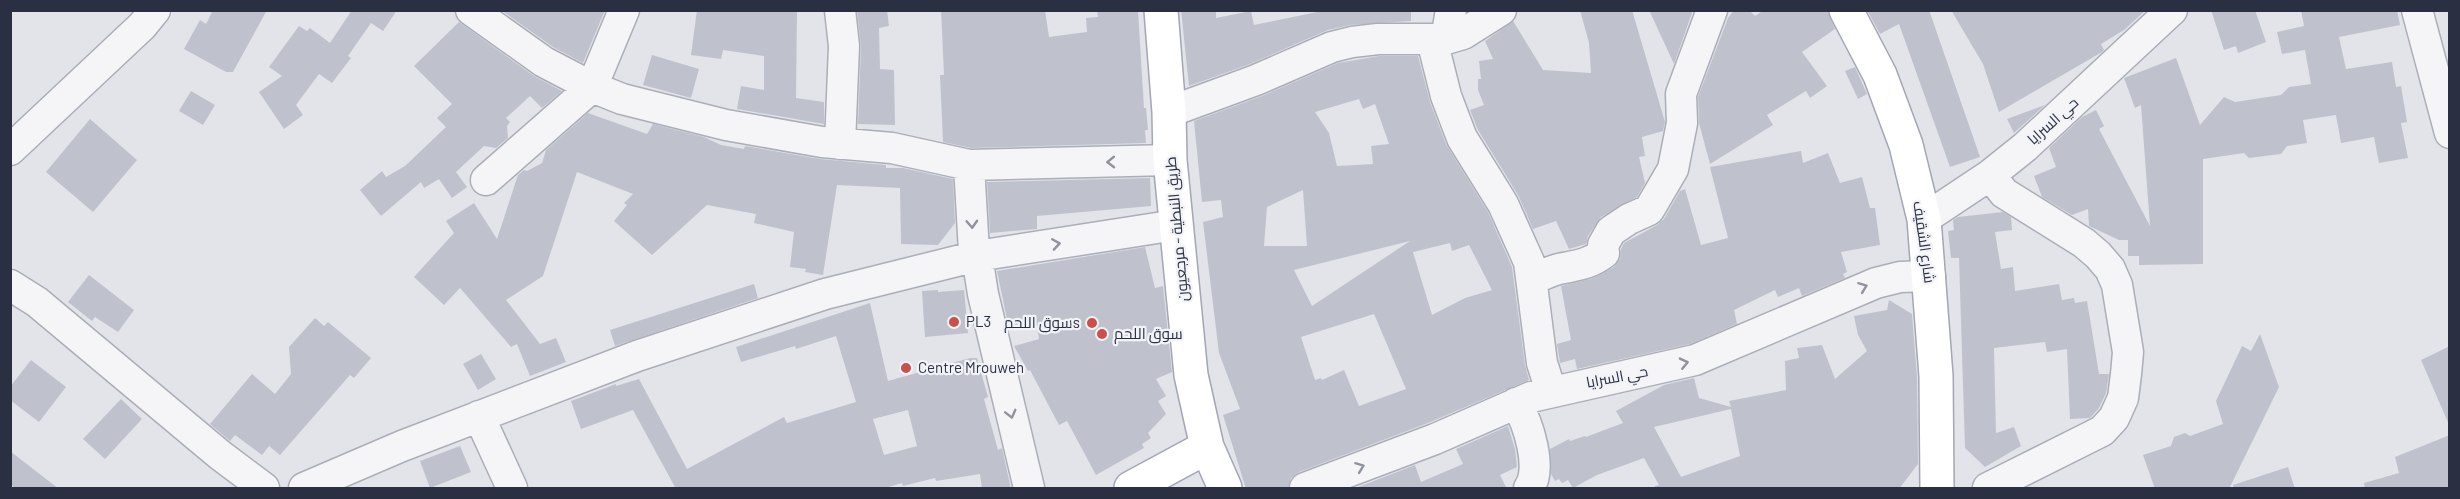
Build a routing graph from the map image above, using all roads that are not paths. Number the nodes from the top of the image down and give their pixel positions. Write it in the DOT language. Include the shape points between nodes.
graph roads {
  1 [pos="155,10"];
  2 [pos="471,10"];
  3 [pos="624,10"];
  4 [pos="840,10"];
  5 [pos="1161,10"];
  6 [pos="1501,10"];
  7 [pos="1712,10"];
  8 [pos="1846,10"];
  9 [pos="2172,10"];
  10 [pos="2417,10"];
  11 [pos="1443,30"];
  12 [pos="592,87"];
  13 [pos="1169,111"];
  14 [pos="2450,133"];
  15 [pos="840,144"];
  16 [pos="10,150"];
  17 [pos="1170,160"];
  18 [pos="969,165"];
  19 [pos="1990,176"];
  20 [pos="486,180"];
  21 [pos="1924,219"];
  22 [pos="1176,225"];
  23 [pos="977,256"];
  24 [pos="1930,276"];
  25 [pos="1533,279"];
  26 [pos="10,285"];
  27 [pos="1551,391"];
  28 [pos="1516,403"];
  29 [pos="479,416"];
  30 [pos="1207,447"];
  31 [pos="1134,488"];
  32 [pos="264,489"];
  33 [pos="304,489"];
  34 [pos="512,489"];
  35 [pos="1029,489"];
  36 [pos="1225,489"];
  37 [pos="1305,489"];
  38 [pos="1529,489"];
  39 [pos="1937,489"];
  40 [pos="1988,489"];
  1 -- 16 [label="street"];
  2 -- 12 [label="street" via="544,62"];
  3 -- 12 [label="street"];
  4 -- 15 [label="street" via="844,46"];
  5 -- 13 [label="main road, طريق النبطية - مرجعيون"];
  6 -- 11 [label="street" via="1463,34"];
  7 -- 25 [label="street" via="1681,94 1678,151 1666,185 1649,210 1611,231 1603,245 1604,253 1595,260"];
  8 -- 21 [label="main road, شارع الشقيف" via="1880,75 1906,145"];
  9 -- 19 [label="street, حي السرايا" via="2064,113"];
  10 -- 14 [label="street"];
  11 -- 13 [label="street" via="1332,46 1256,80"];
  11 -- 25 [label="street" via="1453,115 1462,138 1513,223"];
  12 -- 15 [label="street" via="622,99 715,122"];
  12 -- 20 [label="street"];
  13 -- 17 [label="main road, طريق النبطية - مرجعيون"];
  15 -- 18 [label="street" via="892,148"];
  17 -- 18 [label="street, one-way"];
  17 -- 22 [label="main road, طريق النبطية - مرجعيون"];
  18 -- 23 [label="street, one-way"];
  19 -- 21 [label="street, حي السرايا"];
  19 -- 40 [label="street" via="2004,193 2084,243 2110,269 2117,285 2128,352 2123,398 2114,418 2102,431"];
  21 -- 24 [label="main road, شارع الشقيف"];
  23 -- 22 [label="street, one-way"];
  22 -- 30 [label="main road, طريق النبطية - مرجعيون" via="1191,375"];
  23 -- 29 [label="street" via="825,294 637,356"];
  23 -- 35 [label="street, one-way"];
  27 -- 24 [label="street, حي السرايا, one-way" via="1695,360 1876,283"];
  24 -- 39 [label="main road, شارع الشقيف"];
  25 -- 27 [label="street" via="1542,363"];
  26 -- 32 [label="street" via="37,302"];
  27 -- 28 [label="street, حي السرايا"];
  37 -- 28 [label="street, حي السرايا, one-way"];
  28 -- 38 [label="street" via="1533,449 1534,479"];
  29 -- 33 [label="street"];
  29 -- 34 [label="street"];
  30 -- 31 [label="main road"];
  30 -- 36 [label="main road, طريق النبطية - مرجعيون"];
}
